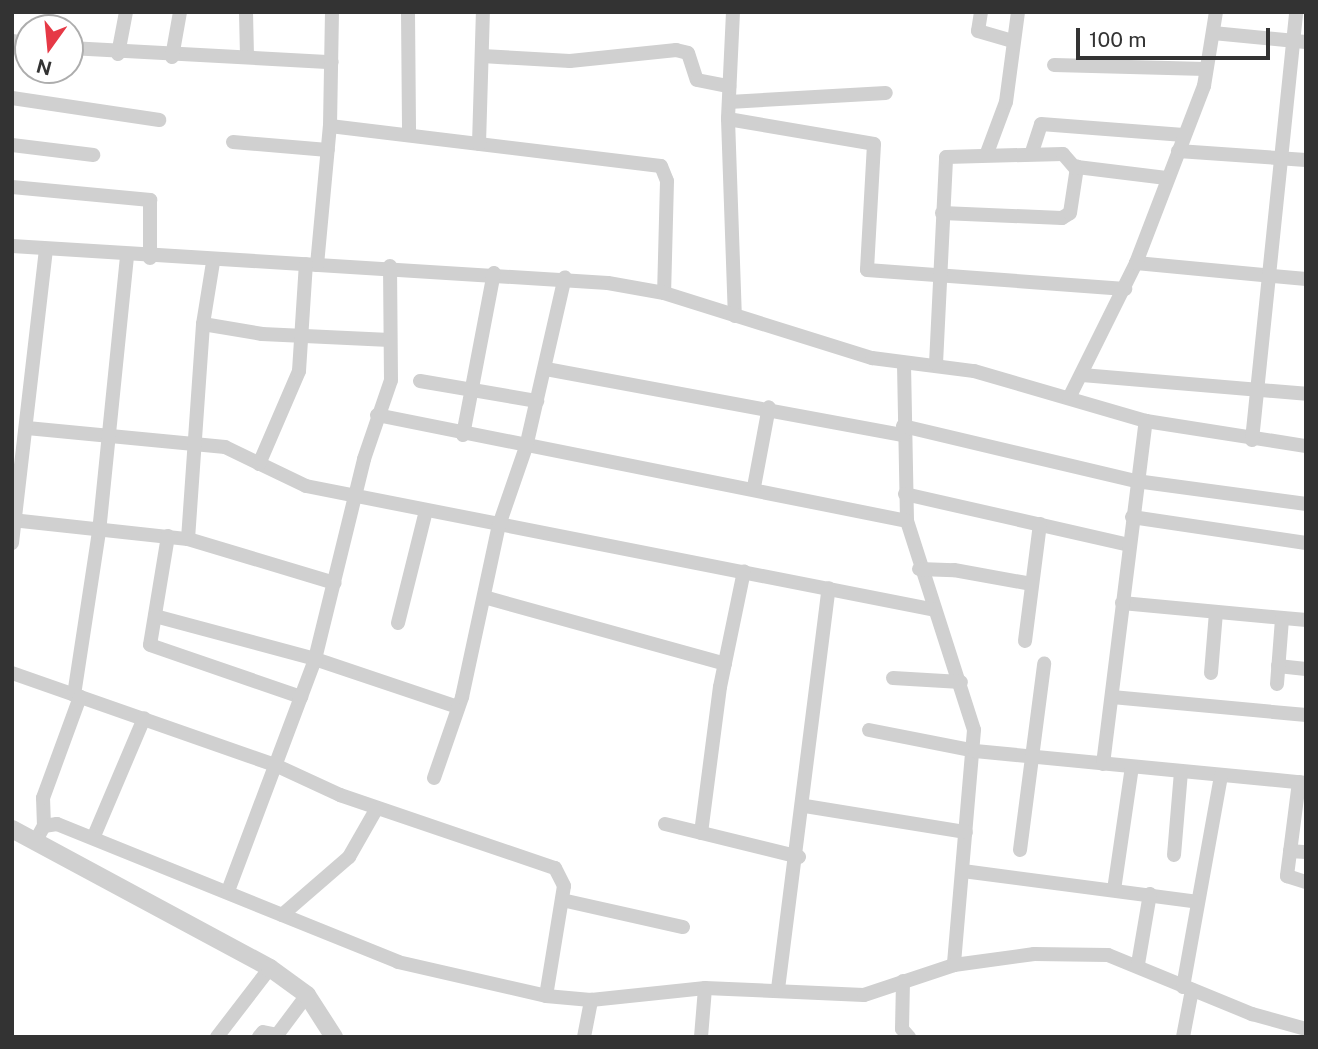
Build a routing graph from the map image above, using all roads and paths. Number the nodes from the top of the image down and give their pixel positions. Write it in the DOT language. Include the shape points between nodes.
graph roads {
  1 [pos="126,12"];
  2 [pos="180,12"];
  3 [pos="246,12"];
  4 [pos="332,12"];
  5 [pos="408,12"];
  6 [pos="483,12"];
  7 [pos="733,12"];
  8 [pos="981,12"];
  9 [pos="1018,12"];
  10 [pos="1216,12"];
  11 [pos="1296,12"];
  12 [pos="1213,33"];
  13 [pos="1012,41"];
  14 [pos="1301,42"];
  15 [pos="84,50"];
  16 [pos="118,54"];
  17 [pos="172,57"];
  18 [pos="247,57"];
  19 [pos="482,57"];
  20 [pos="332,62"];
  21 [pos="1054,65"];
  22 [pos="1206,69"];
  23 [pos="729,86"];
  24 [pos="887,93"];
  25 [pos="12,97"];
  26 [pos="729,102"];
  27 [pos="728,118"];
  28 [pos="159,120"];
  29 [pos="330,126"];
  30 [pos="409,135"];
  31 [pos="1184,135"];
  32 [pos="233,142"];
  33 [pos="479,144"];
  34 [pos="12,145"];
  35 [pos="328,150"];
  36 [pos="1178,151"];
  37 [pos="1032,152"];
  38 [pos="987,153"];
  39 [pos="93,155"];
  40 [pos="1284,159"];
  41 [pos="1306,160"];
  42 [pos="1075,169"];
  43 [pos="1166,177"];
  44 [pos="12,187"];
  45 [pos="942,213"];
  46 [pos="12,246"];
  47 [pos="46,251"];
  48 [pos="127,257"];
  49 [pos="150,258"];
  50 [pos="213,262"];
  51 [pos="1136,263"];
  52 [pos="312,265"];
  53 [pos="390,266"];
  54 [pos="494,273"];
  55 [pos="565,277"];
  56 [pos="1270,277"];
  57 [pos="939,279"];
  58 [pos="1306,279"];
  59 [pos="1125,289"];
  60 [pos="664,293"];
  61 [pos="735,316"];
  62 [pos="203,324"];
  63 [pos="303,335"];
  64 [pos="390,340"];
  65 [pos="904,364"];
  66 [pos="936,364"];
  67 [pos="546,369"];
  68 [pos="1083,375"];
  69 [pos="420,381"];
  70 [pos="470,390"];
  71 [pos="1257,392"];
  72 [pos="1306,394"];
  73 [pos="1069,398"];
  74 [pos="537,401"];
  75 [pos="769,407"];
  76 [pos="377,415"];
  77 [pos="1146,421"];
  78 [pos="27,428"];
  79 [pos="903,430"];
  80 [pos="110,435"];
  81 [pos="463,435"];
  82 [pos="1252,440"];
  83 [pos="194,442"];
  84 [pos="1306,446"];
  85 [pos="526,447"];
  86 [pos="259,464"];
  87 [pos="1136,481"];
  88 [pos="754,487"];
  89 [pos="905,494"];
  90 [pos="357,496"];
  91 [pos="1306,504"];
  92 [pos="426,511"];
  93 [pos="1132,517"];
  94 [pos="14,520"];
  95 [pos="906,521"];
  96 [pos="499,524"];
  97 [pos="1040,524"];
  98 [pos="99,532"];
  99 [pos="168,536"];
  100 [pos="188,540"];
  101 [pos="12,543"];
  102 [pos="1306,543"];
  103 [pos="1129,545"];
  104 [pos="919,569"];
  105 [pos="744,570"];
  106 [pos="335,583"];
  107 [pos="1031,584"];
  108 [pos="829,588"];
  109 [pos="484,597"];
  110 [pos="1122,603"];
  111 [pos="935,610"];
  112 [pos="1216,612"];
  113 [pos="155,616"];
  114 [pos="1282,619"];
  115 [pos="1306,620"];
  116 [pos="398,623"];
  117 [pos="1025,641"];
  118 [pos="315,659"];
  119 [pos="725,664"];
  120 [pos="1044,664"];
  121 [pos="1278,666"];
  122 [pos="1306,669"];
  123 [pos="12,673"];
  124 [pos="1211,673"];
  125 [pos="893,678"];
  126 [pos="961,682"];
  127 [pos="1277,684"];
  128 [pos="77,696"];
  129 [pos="301,697"];
  130 [pos="1112,697"];
  131 [pos="458,708"];
  132 [pos="1306,715"];
  133 [pos="144,718"];
  134 [pos="869,730"];
  135 [pos="975,751"];
  136 [pos="1034,758"];
  137 [pos="1104,764"];
  138 [pos="275,765"];
  139 [pos="1132,767"];
  140 [pos="1181,772"];
  141 [pos="1221,775"];
  142 [pos="434,778"];
  143 [pos="1302,782"];
  144 [pos="805,806"];
  145 [pos="377,808"];
  146 [pos="665,824"];
  147 [pos="44,826"];
  148 [pos="12,829"];
  149 [pos="967,832"];
  150 [pos="701,833"];
  151 [pos="94,836"];
  152 [pos="35,842"];
  153 [pos="1020,850"];
  154 [pos="1290,850"];
  155 [pos="1306,852"];
  156 [pos="1174,855"];
  157 [pos="799,857"];
  158 [pos="962,872"];
  159 [pos="1306,882"];
  160 [pos="1114,890"];
  161 [pos="228,891"];
  162 [pos="1150,894"];
  163 [pos="562,900"];
  164 [pos="1198,902"];
  165 [pos="282,915"];
  166 [pos="682,927"];
  167 [pos="1138,964"];
  168 [pos="954,965"];
  169 [pos="270,968"];
  170 [pos="903,981"];
  171 [pos="705,988"];
  172 [pos="778,989"];
  173 [pos="1187,989"];
  174 [pos="307,995"];
  175 [pos="546,996"];
  176 [pos="591,1000"];
  177 [pos="1306,1029"];
  178 [pos="1282,1030"];
  179 [pos="217,1037"];
  180 [pos="259,1037"];
  181 [pos="334,1037"];
  182 [pos="584,1037"];
  183 [pos="701,1037"];
  184 [pos="909,1037"];
  185 [pos="1183,1037"];
  1 -- 16 [label="street"];
  2 -- 17 [label="street"];
  3 -- 18 [label="street"];
  4 -- 20 [label="street"];
  5 -- 30 [label="street"];
  6 -- 19 [label="street"];
  7 -- 23 [label="street"];
  8 -- 13 [label="street" via="978,31"];
  9 -- 13 [label="street"];
  10 -- 12 [label="street"];
  11 -- 14 [label="street"];
  12 -- 14 [label="street"];
  12 -- 22 [label="street"];
  13 -- 38 [label="street" via="1006,102"];
  14 -- 40 [label="street"];
  15 -- 16 [label="street"];
  16 -- 17 [label="street"];
  17 -- 18 [label="street"];
  18 -- 20 [label="street"];
  19 -- 23 [label="street" via="570,61 676,50 688,53 697,79"];
  19 -- 33 [label="street"];
  20 -- 29 [label="street"];
  21 -- 22 [label="street"];
  22 -- 31 [label="street"];
  23 -- 26 [label="street"];
  24 -- 26 [label="street"];
  25 -- 28 [label="street"];
  26 -- 27 [label="street"];
  27 -- 57 [label="street" via="871,141 865,267"];
  27 -- 61 [label="street"];
  29 -- 30 [label="street"];
  29 -- 35 [label="street"];
  30 -- 33 [label="street"];
  31 -- 36 [label="street"];
  31 -- 37 [label="street" via="1041,124"];
  32 -- 35 [label="street"];
  33 -- 60 [label="street" via="661,166 667,181"];
  34 -- 39 [label="street"];
  35 -- 52 [label="street"];
  36 -- 40 [label="street"];
  36 -- 43 [label="street"];
  37 -- 38 [label="street"];
  37 -- 42 [label="street" via="1063,153"];
  38 -- 45 [label="street" via="946,157"];
  40 -- 41 [label="street"];
  40 -- 56 [label="street"];
  42 -- 43 [label="street"];
  42 -- 45 [label="street" via="1070,213 1062,218"];
  43 -- 51 [label="street"];
  44 -- 49 [label="street" via="150,200"];
  45 -- 57 [label="street"];
  46 -- 47 [label="street"];
  47 -- 48 [label="street"];
  47 -- 78 [label="street"];
  48 -- 49 [label="street"];
  48 -- 80 [label="street"];
  49 -- 50 [label="street"];
  50 -- 52 [label="street"];
  50 -- 62 [label="street"];
  51 -- 56 [label="street"];
  51 -- 59 [label="street"];
  52 -- 53 [label="street"];
  52 -- 63 [label="street"];
  53 -- 54 [label="street"];
  53 -- 64 [label="street"];
  54 -- 55 [label="street"];
  54 -- 70 [label="street"];
  55 -- 60 [label="street"];
  55 -- 67 [label="street"];
  56 -- 58 [label="street"];
  56 -- 71 [label="street"];
  57 -- 59 [label="street"];
  57 -- 66 [label="street"];
  59 -- 68 [label="street"];
  60 -- 61 [label="street"];
  61 -- 65 [label="street"];
  62 -- 63 [label="street"];
  62 -- 83 [label="street"];
  63 -- 64 [label="street"];
  63 -- 86 [label="street" via="299,371"];
  64 -- 76 [label="street" via="391,380"];
  65 -- 66 [label="street"];
  65 -- 79 [label="street"];
  66 -- 73 [label="street"];
  67 -- 74 [label="street"];
  67 -- 75 [label="street"];
  68 -- 71 [label="street"];
  68 -- 73 [label="street"];
  69 -- 70 [label="street"];
  70 -- 74 [label="street"];
  70 -- 81 [label="street"];
  71 -- 72 [label="street"];
  71 -- 82 [label="street"];
  73 -- 77 [label="street"];
  74 -- 85 [label="street"];
  75 -- 79 [label="street"];
  75 -- 88 [label="street"];
  76 -- 81 [label="street"];
  76 -- 90 [label="street"];
  77 -- 82 [label="street"];
  77 -- 87 [label="street"];
  78 -- 80 [label="street"];
  78 -- 94 [label="street"];
  79 -- 87 [label="street"];
  79 -- 89 [label="street"];
  80 -- 83 [label="street"];
  80 -- 98 [label="street"];
  81 -- 85 [label="street"];
  82 -- 84 [label="street"];
  83 -- 86 [label="street" via="233,449"];
  83 -- 100 [label="street"];
  85 -- 88 [label="street"];
  85 -- 96 [label="street"];
  86 -- 90 [label="street" via="297,483"];
  87 -- 91 [label="street"];
  87 -- 93 [label="street"];
  88 -- 95 [label="street"];
  89 -- 95 [label="street"];
  89 -- 97 [label="street"];
  90 -- 92 [label="street"];
  90 -- 106 [label="street"];
  92 -- 96 [label="street"];
  92 -- 116 [label="street"];
  93 -- 102 [label="street"];
  93 -- 103 [label="street"];
  94 -- 98 [label="street"];
  94 -- 101 [label="street"];
  95 -- 104 [label="street"];
  96 -- 105 [label="street"];
  96 -- 109 [label="street"];
  97 -- 103 [label="street"];
  97 -- 107 [label="street"];
  98 -- 99 [label="street"];
  98 -- 128 [label="street"];
  99 -- 100 [label="street"];
  99 -- 113 [label="street"];
  100 -- 106 [label="street"];
  103 -- 110 [label="street"];
  104 -- 107 [label="street" via="970,572"];
  104 -- 111 [label="street"];
  105 -- 108 [label="street"];
  105 -- 119 [label="street"];
  106 -- 118 [label="street"];
  107 -- 117 [label="street"];
  108 -- 111 [label="street"];
  108 -- 144 [label="street"];
  109 -- 119 [label="street"];
  109 -- 131 [label="street"];
  110 -- 112 [label="street"];
  110 -- 130 [label="street"];
  111 -- 126 [label="street"];
  112 -- 114 [label="street"];
  112 -- 124 [label="street"];
  113 -- 118 [label="street"];
  113 -- 129 [label="street" via="153,648"];
  114 -- 115 [label="street"];
  114 -- 121 [label="street"];
  118 -- 129 [label="street"];
  118 -- 131 [label="street"];
  119 -- 150 [label="street"];
  120 -- 136 [label="street"];
  121 -- 122 [label="street"];
  121 -- 127 [label="street"];
  123 -- 128 [label="street"];
  125 -- 126 [label="street"];
  126 -- 135 [label="street"];
  128 -- 133 [label="street"];
  128 -- 147 [label="street" via="43,798"];
  129 -- 138 [label="street"];
  130 -- 132 [label="street"];
  130 -- 137 [label="street"];
  131 -- 142 [label="street"];
  133 -- 138 [label="street"];
  133 -- 151 [label="street"];
  134 -- 135 [label="street"];
  135 -- 136 [label="street"];
  135 -- 149 [label="street"];
  136 -- 137 [label="street"];
  136 -- 153 [label="street"];
  137 -- 139 [label="street"];
  138 -- 145 [label="street"];
  138 -- 161 [label="street"];
  139 -- 140 [label="street"];
  139 -- 160 [label="street"];
  140 -- 141 [label="street"];
  140 -- 156 [label="street"];
  141 -- 143 [label="street"];
  141 -- 164 [label="street"];
  143 -- 154 [label="street"];
  144 -- 149 [label="street"];
  144 -- 157 [label="street"];
  145 -- 163 [label="street" via="555,868 563,877"];
  145 -- 165 [label="street" via="349,858"];
  146 -- 150 [label="street"];
  147 -- 151 [label="street" via="53,822"];
  147 -- 152 [label="street"];
  148 -- 152 [label="street"];
  149 -- 158 [label="street"];
  150 -- 157 [label="street"];
  151 -- 161 [label="street"];
  152 -- 169 [label="street"];
  154 -- 155 [label="street"];
  154 -- 159 [label="street" via="1288,878"];
  157 -- 172 [label="street"];
  158 -- 160 [label="street"];
  158 -- 168 [label="street"];
  160 -- 162 [label="street"];
  161 -- 165 [label="street"];
  162 -- 164 [label="street"];
  162 -- 167 [label="street"];
  163 -- 166 [label="street"];
  163 -- 175 [label="street"];
  164 -- 173 [label="street"];
  165 -- 175 [label="street" via="398,962"];
  167 -- 168 [label="street" via="1108,955 1034,954"];
  167 -- 173 [label="street"];
  168 -- 170 [label="street"];
  169 -- 174 [label="street"];
  169 -- 179 [label="street"];
  170 -- 172 [label="street" via="864,995"];
  170 -- 184 [label="street" via="902,1029"];
  171 -- 172 [label="street"];
  171 -- 176 [label="street"];
  171 -- 183 [label="street"];
  173 -- 178 [label="street"];
  173 -- 185 [label="street"];
  174 -- 180 [label="street" via="277,1034 263,1032"];
  174 -- 181 [label="street"];
  175 -- 176 [label="street"];
  176 -- 182 [label="street"];
  177 -- 178 [label="street"];
}
